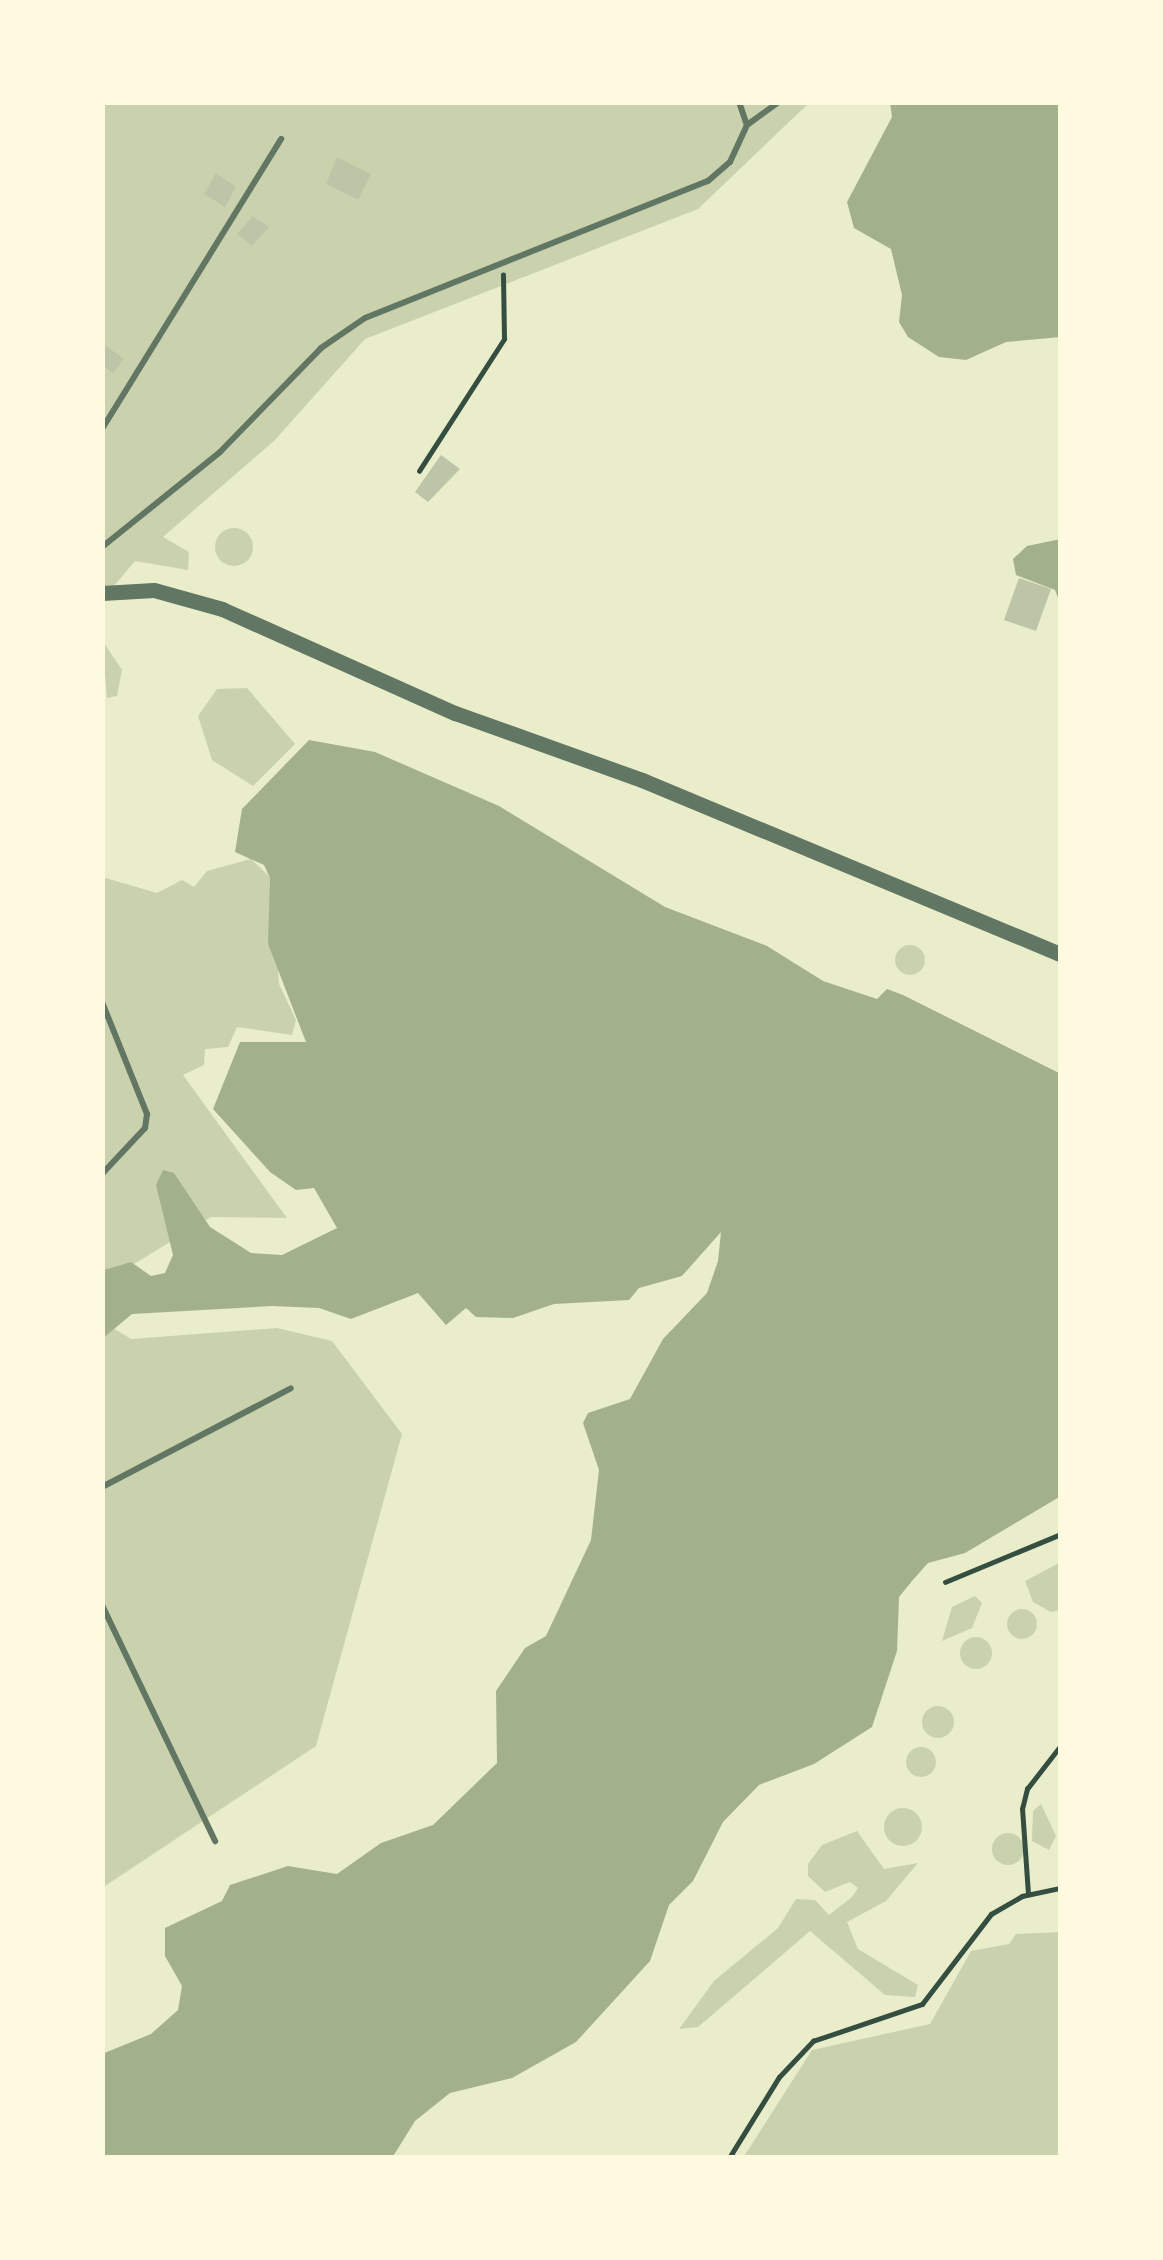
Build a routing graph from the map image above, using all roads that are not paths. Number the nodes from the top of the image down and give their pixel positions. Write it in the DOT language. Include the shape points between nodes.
graph roads {
  1 [pos="739,102"];
  2 [pos="779,102"];
  3 [pos="747,125"];
  4 [pos="281,139"];
  5 [pos="102,429"];
  6 [pos="102,548"];
  7 [pos="102,593"];
  8 [pos="1061,954"];
  9 [pos="102,1002"];
  10 [pos="102,1174"];
  11 [pos="291,1388"];
  12 [pos="102,1487"];
  13 [pos="102,1605"];
  14 [pos="215,1841"];
  1 -- 3 [label="lane"];
  2 -- 3 [label="lane"];
  3 -- 6 [label="lane" via="730,162 708,181 365,319 321,347 220,452"];
  4 -- 5 [label="lane"];
  7 -- 8 [label="street" via="154,590 222,610 454,713 642,780"];
  9 -- 10 [label="lane" via="147,1114 145,1128"];
  11 -- 12 [label="lane"];
  13 -- 14 [label="lane"];
}
